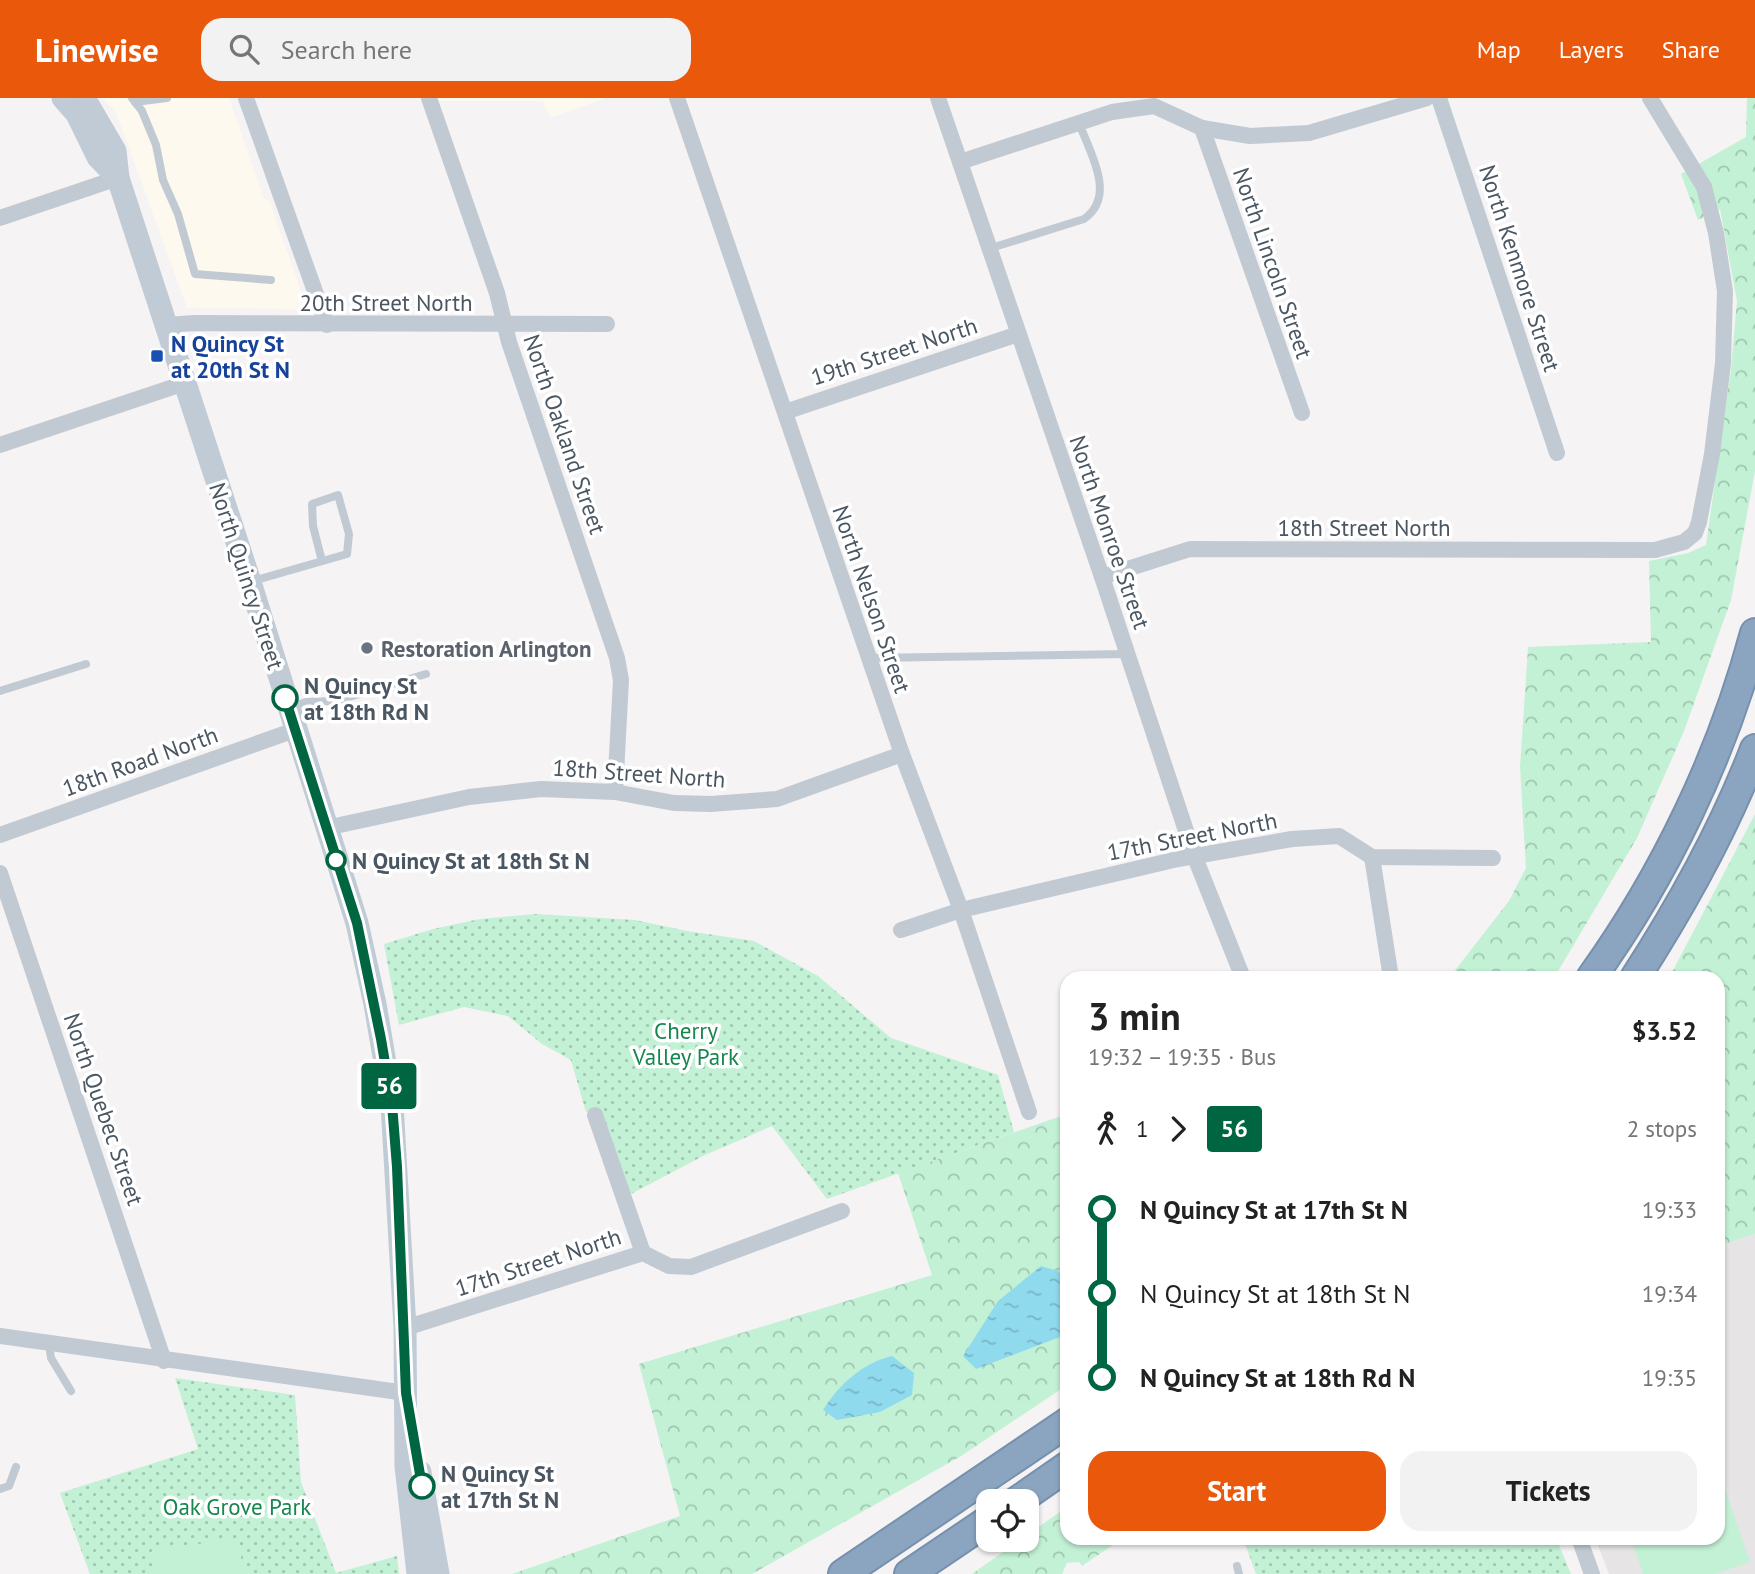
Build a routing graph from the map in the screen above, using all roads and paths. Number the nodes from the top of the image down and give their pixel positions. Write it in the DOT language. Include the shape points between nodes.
graph roads {
  1 [pos="63,98"];
  2 [pos="84,98"];
  3 [pos="167,98"];
  4 [pos="246,98"];
  5 [pos="429,98"];
  6 [pos="677,98"];
  7 [pos="939,98"];
  8 [pos="1427,98"];
  9 [pos="1439,98"];
  10 [pos="1650,98"];
  11 [pos="133,100"];
  12 [pos="1153,102"];
  13 [pos="1079,123"];
  14 [pos="1202,128"];
  15 [pos="960,162"];
  16 [pos="118,178"];
  17 [pos="0,218"];
  18 [pos="991,248"];
  19 [pos="271,280"];
  20 [pos="504,324"];
  21 [pos="607,324"];
  22 [pos="166,325"];
  23 [pos="327,325"];
  24 [pos="1018,334"];
  25 [pos="185,383"];
  26 [pos="785,412"];
  27 [pos="1302,414"];
  28 [pos="0,445"];
  29 [pos="1557,453"];
  30 [pos="322,561"];
  31 [pos="1102,577"];
  32 [pos="250,582"];
  33 [pos="1755,633"];
  34 [pos="1127,654"];
  35 [pos="868,658"];
  36 [pos="86,664"];
  37 [pos="426,674"];
  38 [pos="0,691"];
  39 [pos="291,719"];
  40 [pos="1755,749"];
  41 [pos="902,754"];
  42 [pos="615,792"];
  43 [pos="326,828"];
  44 [pos="0,835"];
  45 [pos="1194,855"];
  46 [pos="1372,857"];
  47 [pos="1493,858"];
  48 [pos="0,873"];
  49 [pos="961,910"];
  50 [pos="901,930"];
  51 [pos="1240,971"];
  52 [pos="1390,971"];
  53 [pos="1595,971"];
  54 [pos="1640,971"];
  55 [pos="1029,1112"];
  56 [pos="595,1115"];
  57 [pos="842,1211"];
  58 [pos="643,1253"];
  59 [pos="405,1328"];
  60 [pos="0,1336"];
  61 [pos="49,1344"];
  62 [pos="164,1361"];
  63 [pos="71,1391"];
  64 [pos="406,1393"];
  65 [pos="1060,1427"];
  66 [pos="16,1467"];
  67 [pos="1060,1472"];
  68 [pos="0,1489"];
  69 [pos="1035,1489"];
  70 [pos="976,1529"];
  71 [pos="1581,1545"];
  72 [pos="418,1574"];
  73 [pos="438,1574"];
  74 [pos="843,1574"];
  75 [pos="909,1574"];
  76 [pos="1592,1574"];
  1 -- 16 [label="main road, North Quincy Street" via="78,114 98,157"];
  2 -- 16 [label="main road, North Quincy Street" via="114,152"];
  3 -- 11 [label="lane"];
  4 -- 23 [label="street"];
  5 -- 20 [label="street, North Oakland Street"];
  6 -- 26 [label="street, North Nelson Street"];
  7 -- 15 [label="street, North Monroe Street"];
  8 -- 14 [label="street" via="1308,133 1250,136"];
  9 -- 29 [label="street, North Kenmore Street"];
  10 -- 31 [label="street, 18th Street North" via="1704,187 1725,291 1723,363 1712,454 1695,533 1670,548 1654,550 1190,549"];
  11 -- 19 [label="lane" via="156,145 195,274"];
  12 -- 13 [label="street"];
  12 -- 14 [label="street"];
  13 -- 15 [label="street"];
  13 -- 18 [label="lane" via="1102,191 1095,211 1084,219"];
  14 -- 27 [label="street, North Lincoln Street"];
  15 -- 18 [label="street, North Monroe Street"];
  16 -- 17 [label="street"];
  16 -- 22 [label="main road, North Quincy Street"];
  18 -- 24 [label="street, North Monroe Street"];
  20 -- 21 [label="street, 20th Street North"];
  20 -- 23 [label="street, 20th Street North"];
  20 -- 42 [label="street, North Oakland Street" via="617,658 621,680"];
  22 -- 23 [label="street, 20th Street North"];
  22 -- 25 [label="main road, North Quincy Street"];
  24 -- 26 [label="street, 19th Street North"];
  24 -- 31 [label="street, North Monroe Street"];
  25 -- 28 [label="street"];
  25 -- 32 [label="main road, North Quincy Street"];
  26 -- 35 [label="street, North Nelson Street"];
  30 -- 30 [label="lane" via="346,554 349,534 338,495 312,504"];
  30 -- 32 [label="lane"];
  31 -- 34 [label="street, North Monroe Street"];
  32 -- 39 [label="main road, North Quincy Street"];
  33 -- 53 [label="highway" via="1717,748 1691,806 1645,893"];
  34 -- 35 [label="lane"];
  34 -- 45 [label="street, North Monroe Street"];
  35 -- 41 [label="street, North Nelson Street"];
  36 -- 38 [label="lane"];
  37 -- 39 [label="lane" via="336,701 306,702"];
  39 -- 43 [label="main road, North Quincy Street"];
  39 -- 44 [label="street, 18th Road North"];
  40 -- 54 [label="highway" via="1712,846"];
  41 -- 42 [label="street, 18th Street North" via="777,799 674,803"];
  41 -- 49 [label="street, North Nelson Street"];
  42 -- 43 [label="street, 18th Street North" via="541,789 469,797"];
  43 -- 59 [label="main road, North Quincy Street" via="357,923 392,1104"];
  45 -- 46 [label="street, 17th Street North" via="1339,836"];
  45 -- 49 [label="street, 17th Street North"];
  45 -- 51 [label="street, North Monroe Street"];
  46 -- 47 [label="street"];
  46 -- 52 [label="street"];
  48 -- 62 [label="street, North Quebec Street"];
  49 -- 50 [label="street, 17th Street North"];
  49 -- 55 [label="street, North Nelson Street"];
  56 -- 58 [label="street"];
  57 -- 58 [label="street, 17th Street North" via="691,1267 669,1266"];
  58 -- 59 [label="street, 17th Street North"];
  59 -- 64 [label="main road, North Quincy Street"];
  60 -- 61 [label="street"];
  61 -- 62 [label="street"];
  61 -- 63 [label="lane" via="51,1358"];
  62 -- 64 [label="street"];
  64 -- 72 [label="main road, North Quincy Street" via="406,1466"];
  64 -- 73 [label="main road, North Quincy Street"];
  65 -- 74 [label="highway"];
  66 -- 68 [label="lane" via="9,1486"];
  67 -- 69 [label="highway"];
  70 -- 75 [label="highway"];
  71 -- 76 [label="street"];
}
